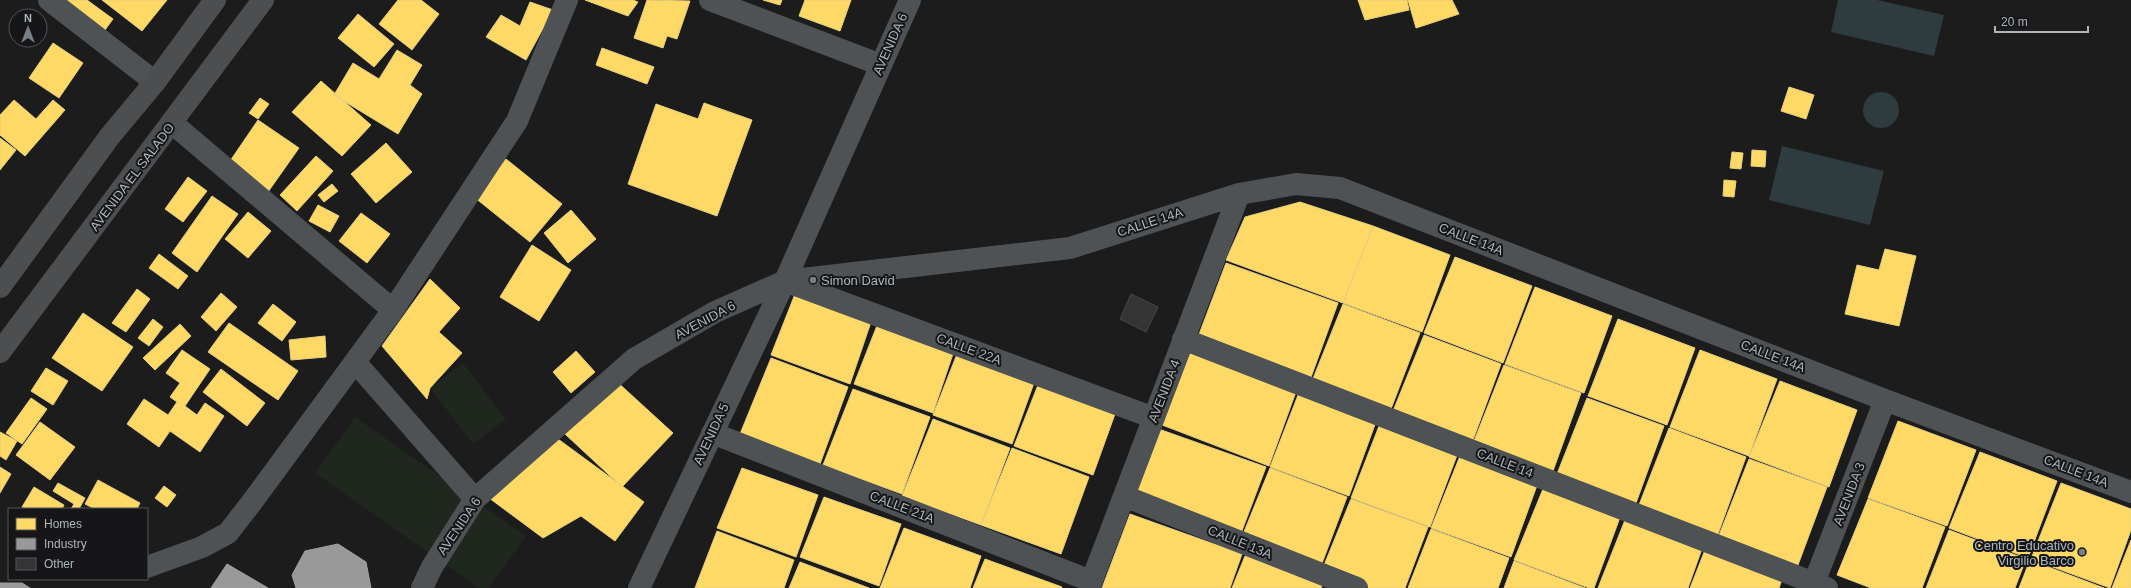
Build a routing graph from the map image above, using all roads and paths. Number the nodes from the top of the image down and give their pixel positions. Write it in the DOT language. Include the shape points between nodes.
graph roads {
  1 [pos="49,0"];
  2 [pos="215,0"];
  3 [pos="263,0"];
  4 [pos="567,0"];
  5 [pos="710,0"];
  6 [pos="910,0"];
  7 [pos="881,65"];
  8 [pos="155,82"];
  9 [pos="172,123"];
  10 [pos="1239,194"];
  11 [pos="785,281"];
  12 [pos="0,287"];
  13 [pos="393,310"];
  14 [pos="1183,339"];
  15 [pos="0,352"];
  16 [pos="356,363"];
  17 [pos="1885,400"];
  18 [pos="1154,418"];
  19 [pos="712,433"];
  20 [pos="2131,492"];
  21 [pos="1124,496"];
  22 [pos="475,499"];
  23 [pos="148,567"];
  24 [pos="1090,584"];
  25 [pos="1818,586"];
  26 [pos="422,588"];
  27 [pos="639,588"];
  28 [pos="1357,588"];
  1 -- 8 [label="street"];
  2 -- 8 [label="main road"];
  3 -- 9 [label="main road, AVENIDA EL SALADO"];
  4 -- 13 [label="street" via="517,121"];
  5 -- 7 [label="street"];
  6 -- 7 [label="street, AVENIDA 6"];
  7 -- 11 [label="street, AVENIDA 6"];
  8 -- 12 [label="main road" via="110,136"];
  9 -- 13 [label="street"];
  9 -- 15 [label="main road, AVENIDA EL SALADO"];
  10 -- 11 [label="street, CALLE 14A" via="1070,248"];
  10 -- 14 [label="street, AVENIDA 4"];
  10 -- 17 [label="street, CALLE 14A" via="1296,184 1340,188"];
  11 -- 18 [label="street, CALLE 22A"];
  11 -- 19 [label="street, AVENIDA 5"];
  11 -- 22 [label="street, AVENIDA 6" via="715,312 634,359"];
  13 -- 16 [label="street"];
  14 -- 18 [label="street, AVENIDA 4"];
  14 -- 25 [label="street, CALLE 14"];
  16 -- 22 [label="street"];
  16 -- 23 [label="street" via="228,533 202,547"];
  17 -- 20 [label="street, CALLE 14A"];
  17 -- 25 [label="street, AVENIDA 3"];
  18 -- 21 [label="street, AVENIDA 4"];
  19 -- 24 [label="street, CALLE 21A"];
  19 -- 27 [label="street, AVENIDA 5"];
  21 -- 24 [label="street, AVENIDA 4"];
  21 -- 28 [label="street, CALLE 13A"];
  22 -- 26 [label="street, AVENIDA 6" via="432,567"];
}
